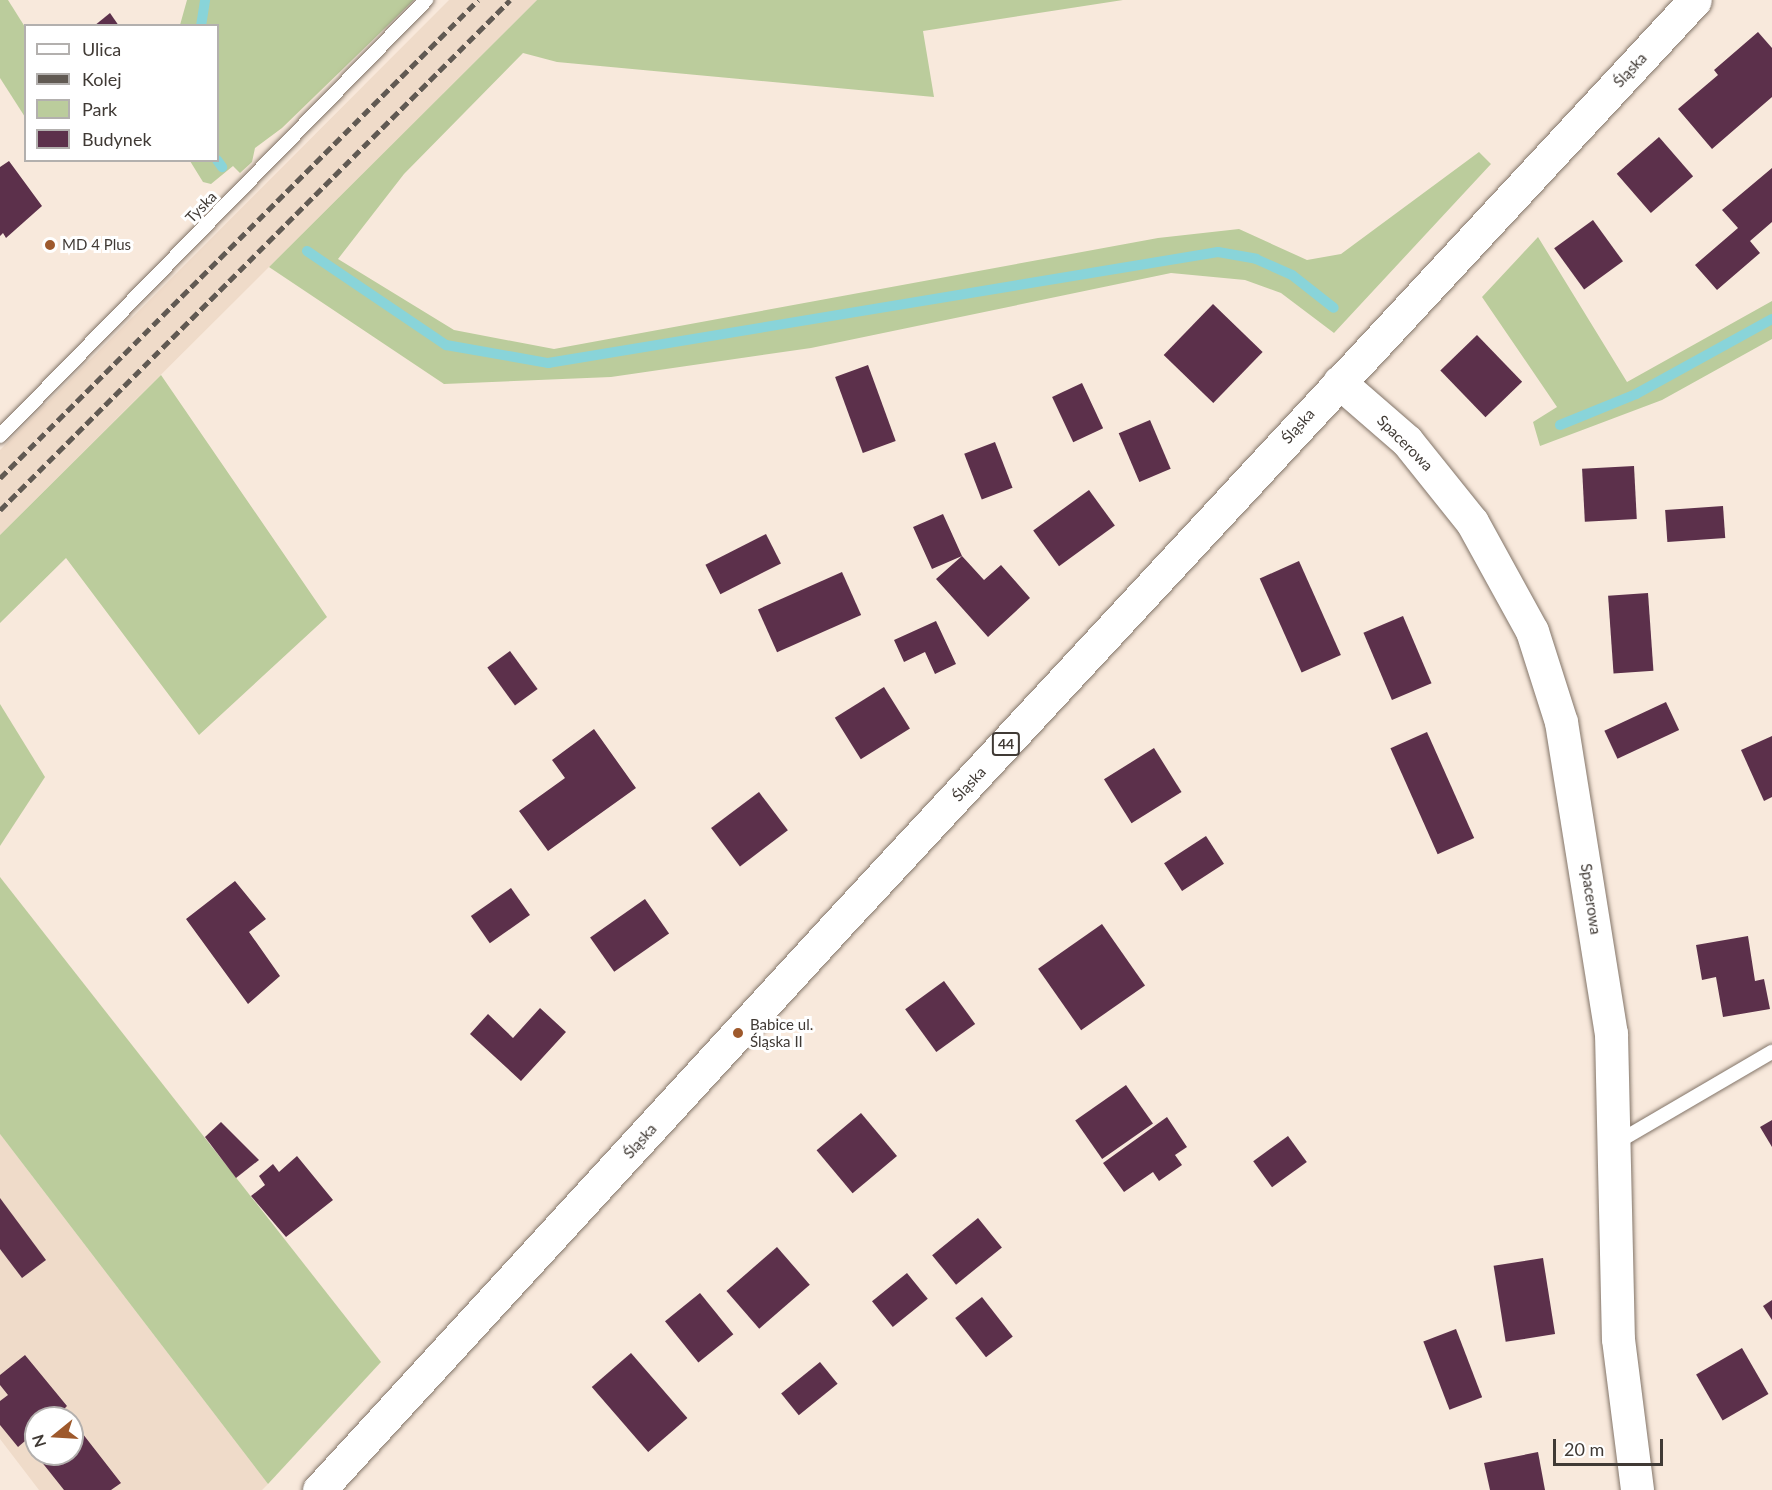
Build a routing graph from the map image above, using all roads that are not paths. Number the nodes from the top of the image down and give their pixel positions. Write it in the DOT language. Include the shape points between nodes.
graph roads {
  1 [pos="426,0"];
  2 [pos="1695,0"];
  3 [pos="1339,382"];
  4 [pos="0,436"];
  5 [pos="1772,1052"];
  6 [pos="1615,1143"];
  7 [pos="319,1490"];
  8 [pos="1637,1490"];
  1 -- 4 [label="lane, Tyska"];
  2 -- 3 [label="main road, Śląska / 44"];
  3 -- 6 [label="main road, Spacerowa" via="1407,441 1466,514 1521,606 1543,659 1568,747 1604,983 1613,1057"];
  3 -- 7 [label="main road, Śląska / 44"];
  5 -- 6 [label="lane"];
  6 -- 8 [label="main road, Spacerowa" via="1618,1339"];
}
